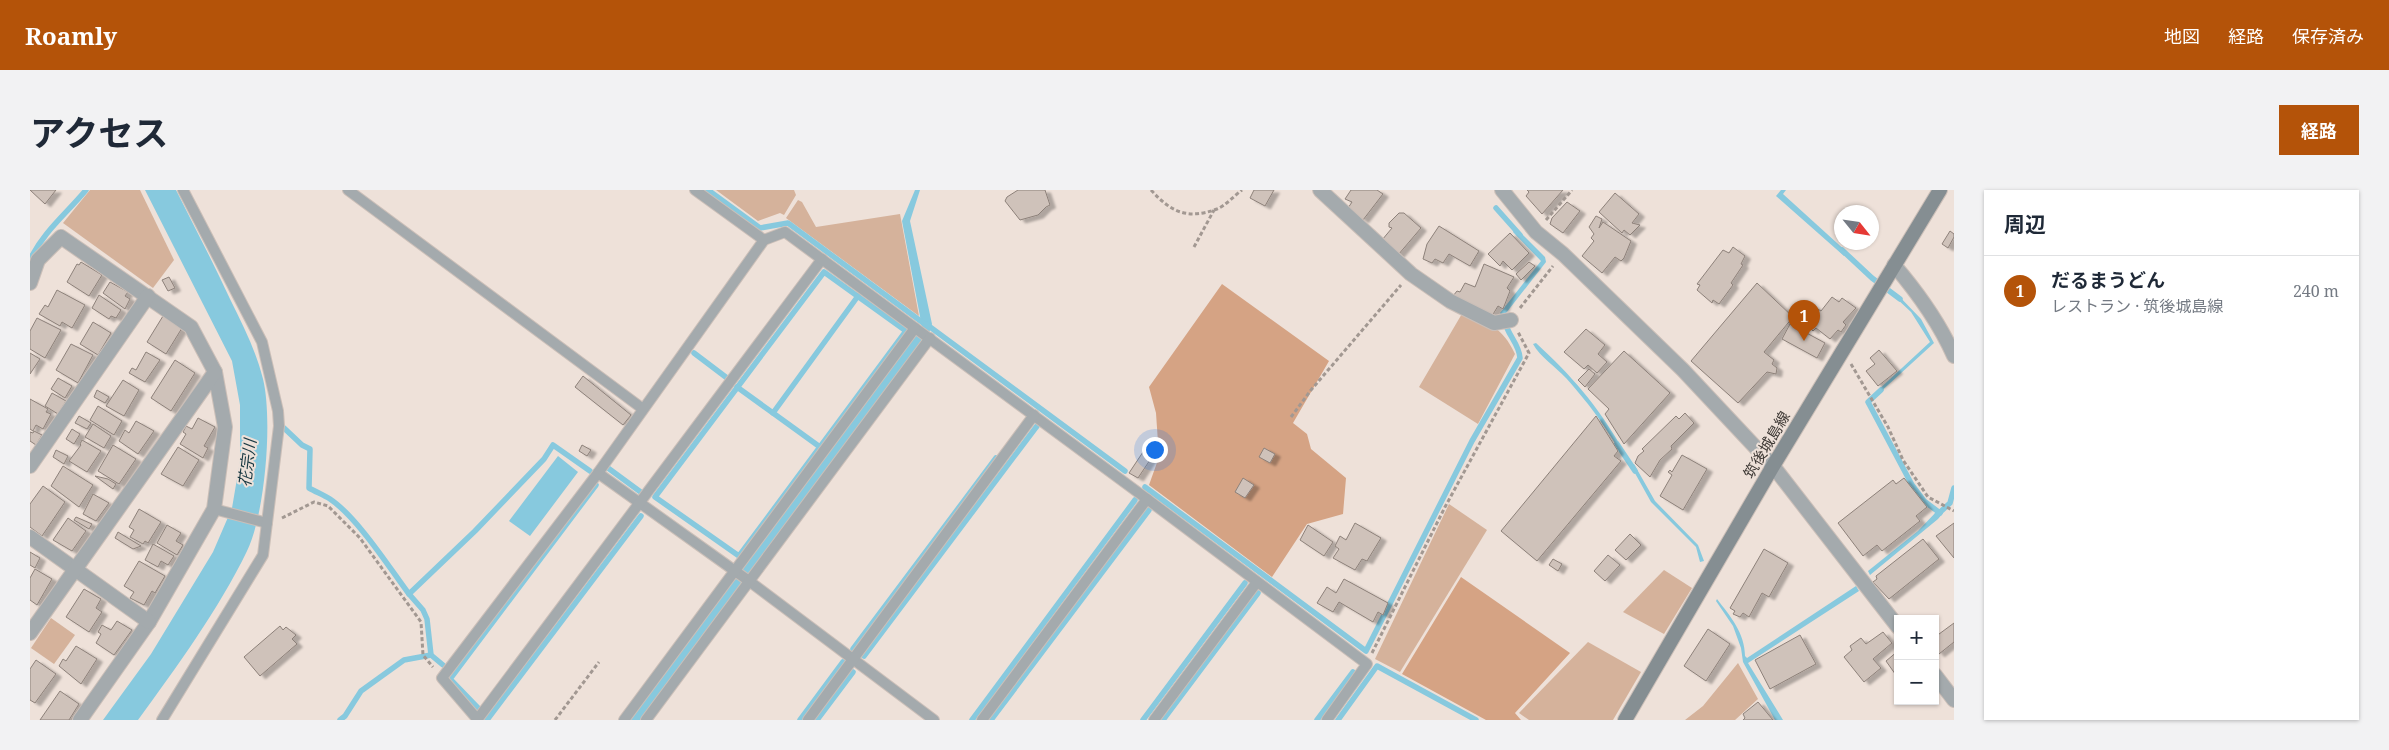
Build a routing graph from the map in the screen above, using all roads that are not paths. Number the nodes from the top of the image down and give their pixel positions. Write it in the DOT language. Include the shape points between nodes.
graph roads {
  1 [pos="183,190"];
  2 [pos="348,190"];
  3 [pos="695,190"];
  4 [pos="1320,190"];
  5 [pos="1502,190"];
  6 [pos="1940,190"];
  7 [pos="764,240"];
  8 [pos="822,259"];
  9 [pos="1894,265"];
  10 [pos="30,283"];
  11 [pos="148,296"];
  12 [pos="1511,320"];
  13 [pos="915,328"];
  14 [pos="930,338"];
  15 [pos="1954,356"];
  16 [pos="215,372"];
  17 [pos="642,410"];
  18 [pos="1034,415"];
  19 [pos="30,466"];
  20 [pos="1773,466"];
  21 [pos="598,472"];
  22 [pos="1147,499"];
  23 [pos="640,504"];
  24 [pos="220,510"];
  25 [pos="264,522"];
  26 [pos="30,538"];
  27 [pos="75,569"];
  28 [pos="735,571"];
  29 [pos="749,581"];
  30 [pos="1257,582"];
  31 [pos="149,622"];
  32 [pos="1894,622"];
  33 [pos="30,633"];
  34 [pos="853,660"];
  35 [pos="1939,680"];
  36 [pos="1954,700"];
  37 [pos="80,720"];
  38 [pos="162,720"];
  39 [pos="477,720"];
  40 [pos="624,720"];
  41 [pos="646,720"];
  42 [pos="808,720"];
  43 [pos="934,720"];
  44 [pos="982,720"];
  45 [pos="1154,720"];
  46 [pos="1326,720"];
  47 [pos="1625,720"];
  1 -- 25 [label="lane" via="262,342 271,375 279,426"];
  2 -- 17 [label="lane"];
  3 -- 7 [label="lane"];
  4 -- 12 [label="street" via="1411,274 1450,301 1494,323"];
  5 -- 20 [label="street" via="1536,232 1683,370"];
  6 -- 9 [label="main road, 筑後城島線"];
  7 -- 8 [label="lane" via="785,232"];
  7 -- 17 [label="lane"];
  8 -- 13 [label="lane"];
  8 -- 23 [label="lane"];
  9 -- 15 [label="street" via="1915,290 1944,334"];
  9 -- 20 [label="main road, 筑後城島線"];
  10 -- 11 [label="street" via="38,260 61,237"];
  11 -- 16 [label="street" via="191,327"];
  11 -- 19 [label="street"];
  13 -- 14 [label="lane"];
  13 -- 28 [label="lane"];
  14 -- 18 [label="lane"];
  14 -- 29 [label="lane"];
  16 -- 24 [label="street" via="225,427"];
  16 -- 27 [label="street"];
  17 -- 21 [label="lane"];
  18 -- 22 [label="lane"];
  18 -- 34 [label="lane"];
  20 -- 32 [label="street"];
  20 -- 47 [label="main road, 筑後城島線"];
  21 -- 23 [label="lane"];
  21 -- 39 [label="lane" via="442,678"];
  22 -- 30 [label="lane"];
  22 -- 44 [label="lane"];
  23 -- 28 [label="lane"];
  23 -- 39 [label="lane"];
  24 -- 25 [label="lane"];
  24 -- 31 [label="street"];
  25 -- 38 [label="lane" via="263,555"];
  26 -- 27 [label="street"];
  27 -- 31 [label="street"];
  27 -- 33 [label="street"];
  28 -- 29 [label="lane"];
  28 -- 40 [label="lane"];
  29 -- 34 [label="lane"];
  29 -- 41 [label="lane"];
  30 -- 45 [label="lane"];
  30 -- 46 [label="lane" via="1367,664"];
  31 -- 37 [label="street"];
  34 -- 42 [label="lane"];
  34 -- 43 [label="lane"];
  35 -- 36 [label="street"];
}
